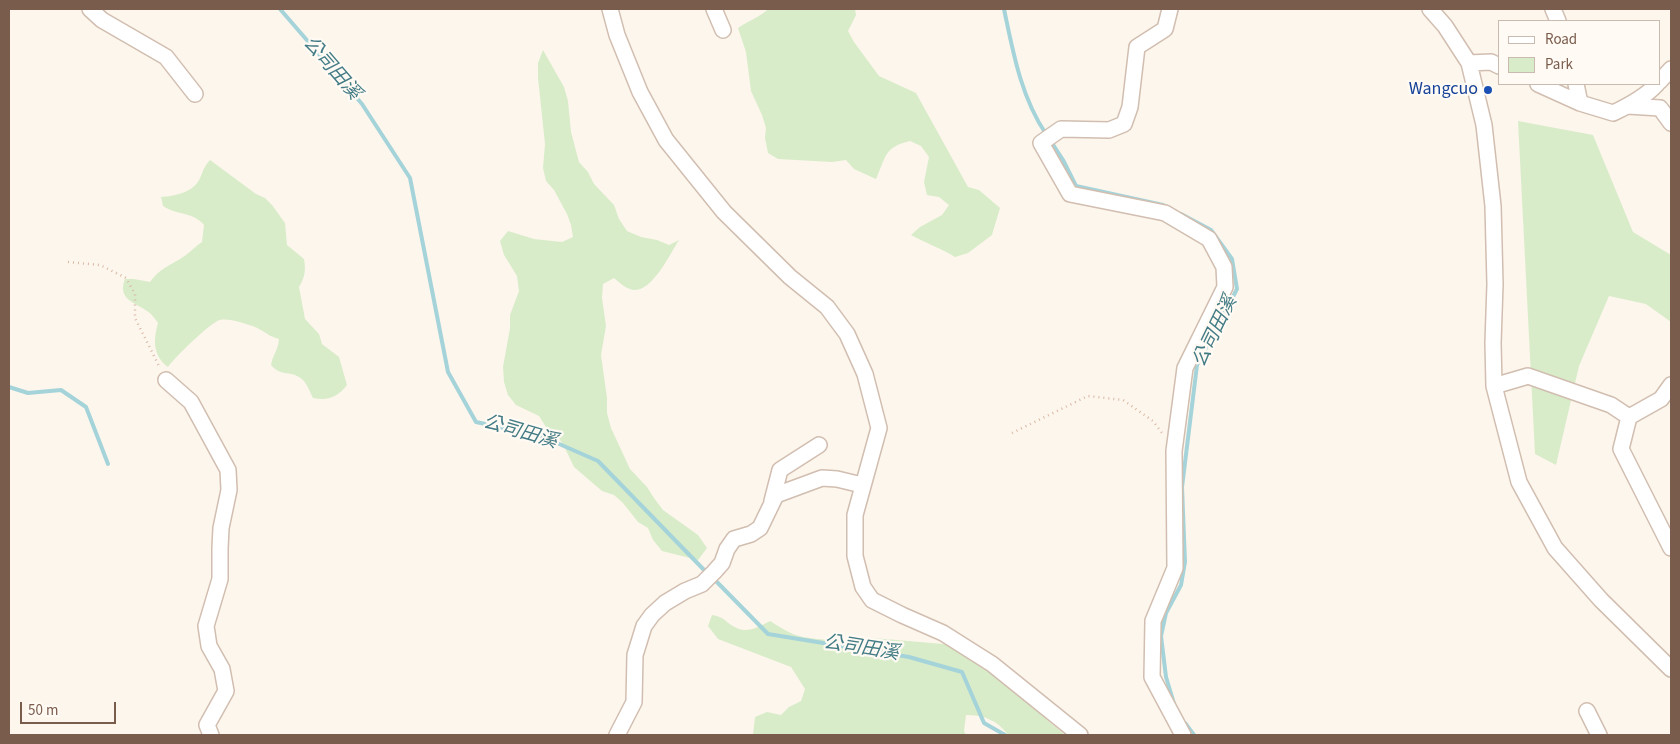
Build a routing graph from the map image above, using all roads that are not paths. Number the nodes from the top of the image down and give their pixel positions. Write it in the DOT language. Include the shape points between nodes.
graph roads {
  1 [pos="90,9"];
  2 [pos="610,9"];
  3 [pos="714,9"];
  4 [pos="1170,9"];
  5 [pos="1430,9"];
  6 [pos="723,30"];
  7 [pos="1469,63"];
  8 [pos="1498,66"];
  9 [pos="1671,69"];
  10 [pos="1660,81"];
  11 [pos="1540,85"];
  12 [pos="1576,85"];
  13 [pos="1656,85"];
  14 [pos="194,94"];
  15 [pos="1580,103"];
  16 [pos="1628,106"];
  17 [pos="1671,123"];
  18 [pos="166,380"];
  19 [pos="1671,385"];
  20 [pos="1494,386"];
  21 [pos="1629,417"];
  22 [pos="819,445"];
  23 [pos="862,485"];
  24 [pos="772,504"];
  25 [pos="1671,548"];
  26 [pos="1671,670"];
  27 [pos="1587,711"];
  28 [pos="210,735"];
  29 [pos="618,735"];
  30 [pos="1080,735"];
  31 [pos="1184,735"];
  32 [pos="1599,735"];
  1 -- 14 [label="street" via="102,20 166,56"];
  2 -- 23 [label="street" via="640,92 666,140 724,212 790,277 827,307 847,334 865,374 879,428"];
  3 -- 6 [label="street"];
  4 -- 31 [label="street" via="1165,30 1137,47 1130,107 1124,124 1109,130 1061,129 1041,143 1070,194 1165,213 1209,239 1224,267 1225,287 1185,368 1174,451 1176,568 1153,621 1152,677"];
  5 -- 7 [label="street"];
  7 -- 8 [label="street" via="1490,62"];
  7 -- 20 [label="street" via="1484,125 1493,206"];
  9 -- 10 [label="street"];
  11 -- 15 [label="street"];
  12 -- 15 [label="street"];
  13 -- 16 [label="street"];
  15 -- 16 [label="street" via="1613,112"];
  16 -- 17 [label="street" via="1660,108"];
  18 -- 28 [label="street" via="191,402 228,470 229,490 221,528 220,580 206,626 209,646 222,669 226,691 208,724"];
  19 -- 21 [label="street" via="1661,399"];
  20 -- 21 [label="street" via="1528,376 1611,405"];
  20 -- 26 [label="street" via="1519,482 1555,548"];
  21 -- 25 [label="street" via="1621,450"];
  22 -- 24 [label="street" via="780,470"];
  23 -- 24 [label="street" via="822,478 776,495"];
  23 -- 30 [label="street" via="855,515 855,556 863,587 872,600 943,633 992,664"];
  24 -- 29 [label="street" via="760,528 734,539 722,563 702,584 666,603 644,626 635,655 634,702"];
  27 -- 32 [label="street"];
}
